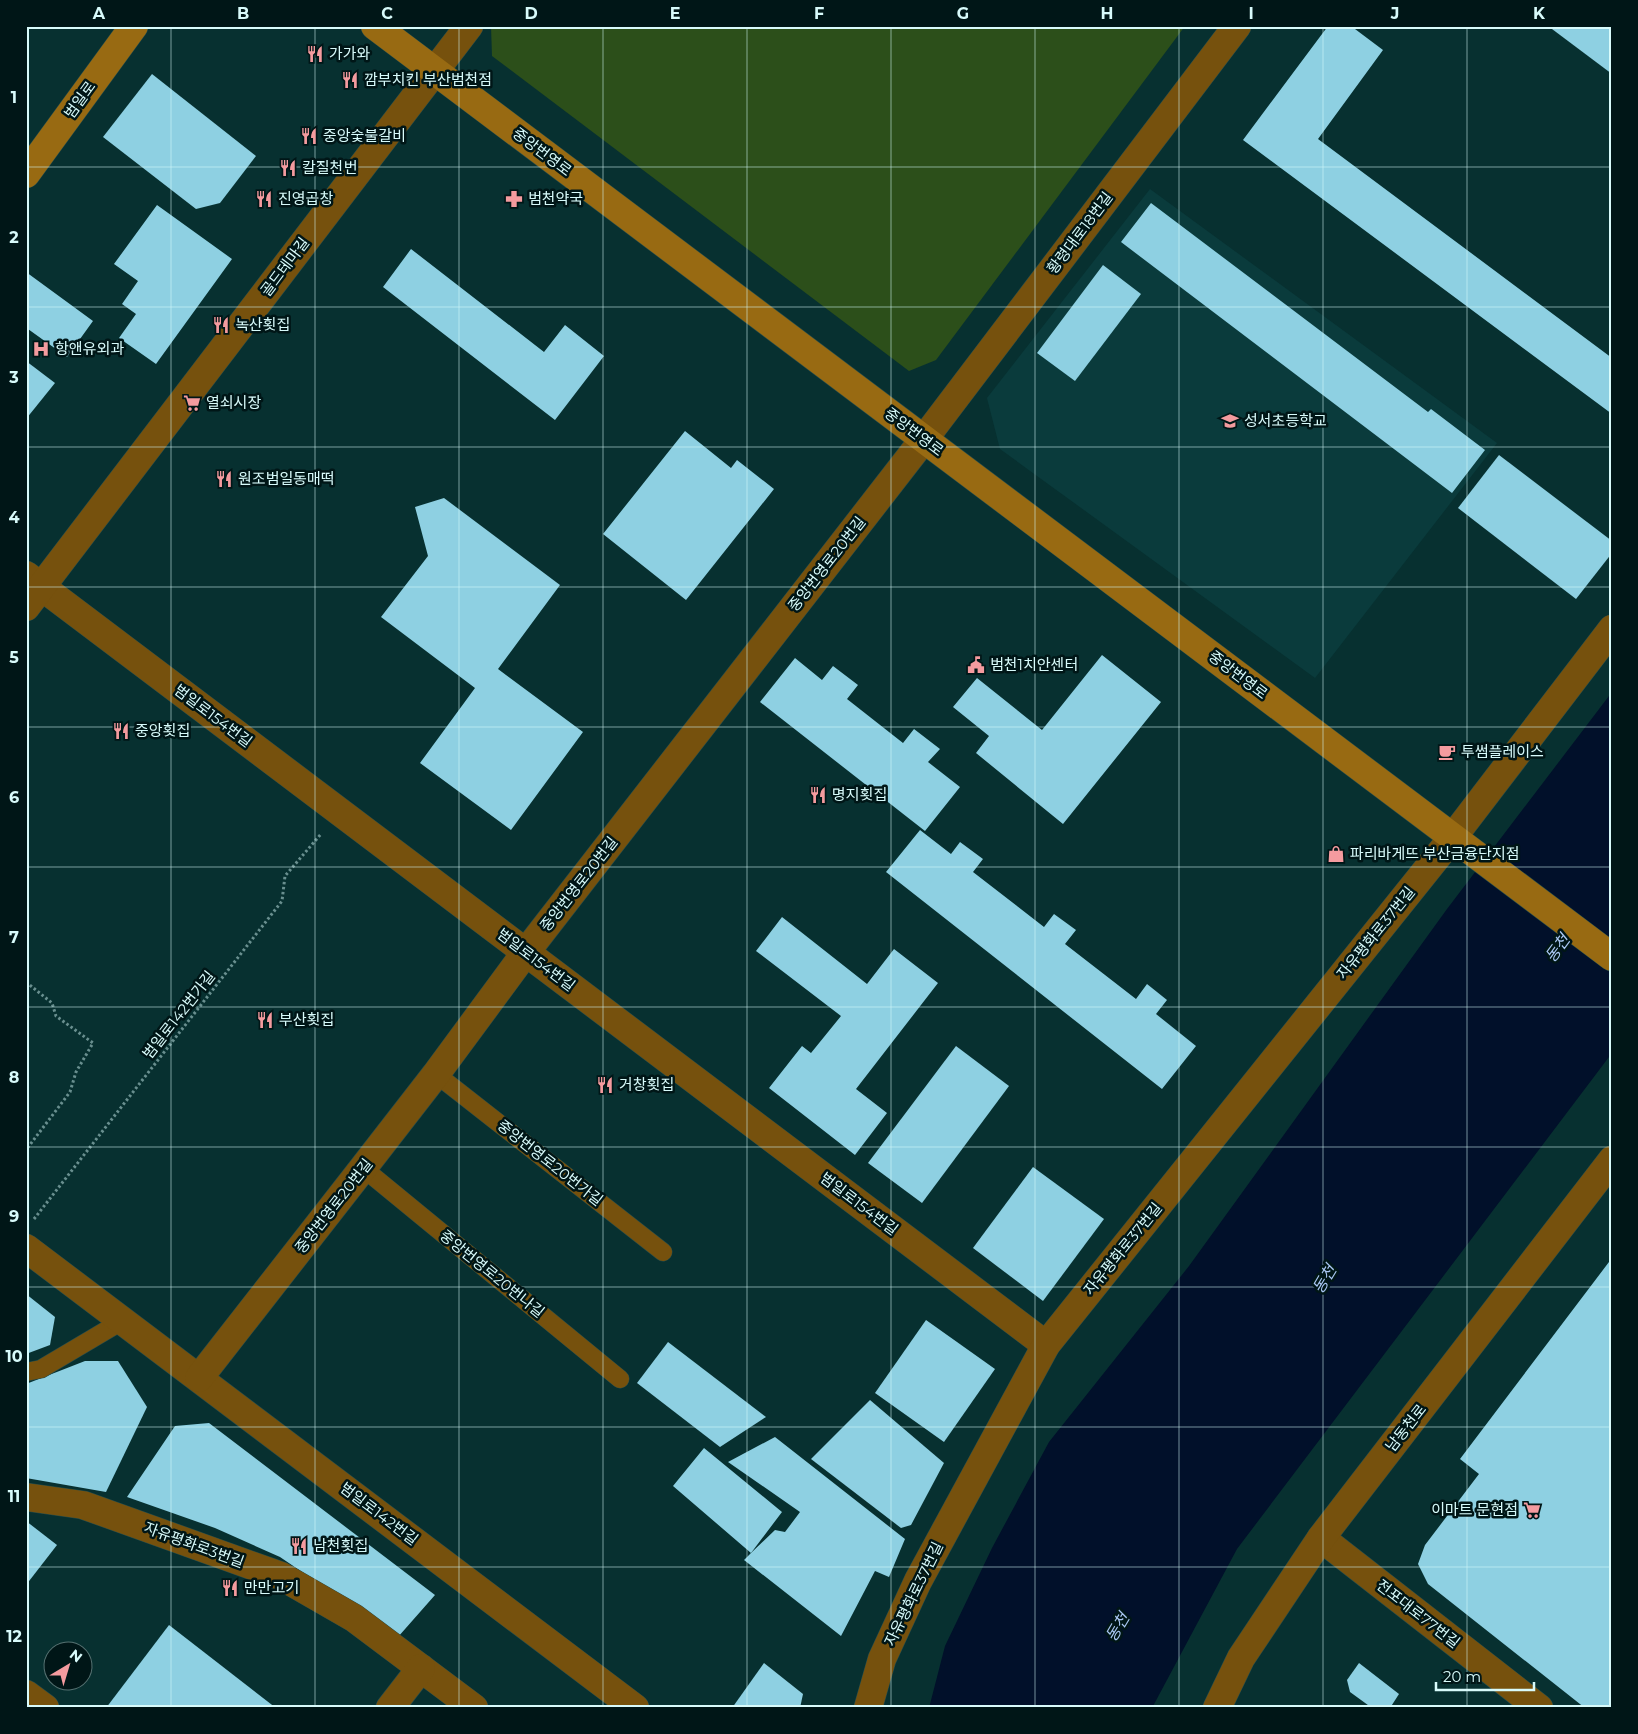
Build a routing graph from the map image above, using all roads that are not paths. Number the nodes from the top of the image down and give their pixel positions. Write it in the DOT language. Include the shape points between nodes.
graph roads {
  1 [pos="134,26"];
  2 [pos="376,26"];
  3 [pos="469,26"];
  4 [pos="1237,26"];
  5 [pos="434,71"];
  6 [pos="26,174"];
  7 [pos="924,439"];
  8 [pos="31,589"];
  9 [pos="1612,629"];
  10 [pos="1453,837"];
  11 [pos="526,952"];
  12 [pos="1612,957"];
  13 [pos="436,1074"];
  14 [pos="1612,1160"];
  15 [pos="364,1168"];
  16 [pos="26,1248"];
  17 [pos="663,1252"];
  18 [pos="122,1321"];
  19 [pos="1046,1345"];
  20 [pos="26,1372"];
  21 [pos="199,1378"];
  22 [pos="620,1379"];
  23 [pos="26,1497"];
  24 [pos="1321,1538"];
  25 [pos="421,1668"];
  26 [pos="26,1694"];
  27 [pos="45,1708"];
  28 [pos="390,1708"];
  29 [pos="474,1708"];
  30 [pos="635,1708"];
  31 [pos="868,1708"];
  32 [pos="1217,1708"];
  33 [pos="1539,1708"];
  1 -- 6 [label="main road, 범일로"];
  2 -- 5 [label="main road, 중앙번영로"];
  3 -- 5 [label="street, 골드테마길"];
  4 -- 7 [label="street, 황령대로18번길"];
  5 -- 7 [label="main road, 중앙번영로"];
  5 -- 8 [label="street, 골드테마길"];
  7 -- 10 [label="main road, 중앙번영로"];
  7 -- 11 [label="street, 중앙번영로20번길"];
  8 -- 11 [label="street, 범일로154번길" via="340,812"];
  9 -- 10 [label="street, 자유평화로37번길"];
  10 -- 12 [label="main road, 중앙번영로"];
  10 -- 19 [label="street, 자유평화로37번길"];
  11 -- 13 [label="street, 중앙번영로20번길"];
  11 -- 19 [label="street, 범일로154번길"];
  13 -- 15 [label="street, 중앙번영로20번길"];
  13 -- 17 [label="lane, 중앙번영로20번가길"];
  14 -- 24 [label="street, 남동천로"];
  15 -- 21 [label="street, 중앙번영로20번길"];
  15 -- 22 [label="lane, 중앙번영로20번나길"];
  16 -- 18 [label="street, 범일로142번길"];
  18 -- 20 [label="lane" via="41,1369"];
  18 -- 21 [label="street, 범일로142번길"];
  19 -- 31 [label="street, 자유평화로37번길" via="918,1581 882,1659"];
  21 -- 30 [label="street, 범일로142번길"];
  23 -- 25 [label="street, 자유평화로3번길" via="83,1505 281,1576 354,1618"];
  24 -- 32 [label="street, 남동천로" via="1241,1658"];
  24 -- 33 [label="street, 전포대로77번길"];
  25 -- 28 [label="street"];
  25 -- 29 [label="street, 자유평화로3번길"];
  26 -- 27 [label="street"];
}
